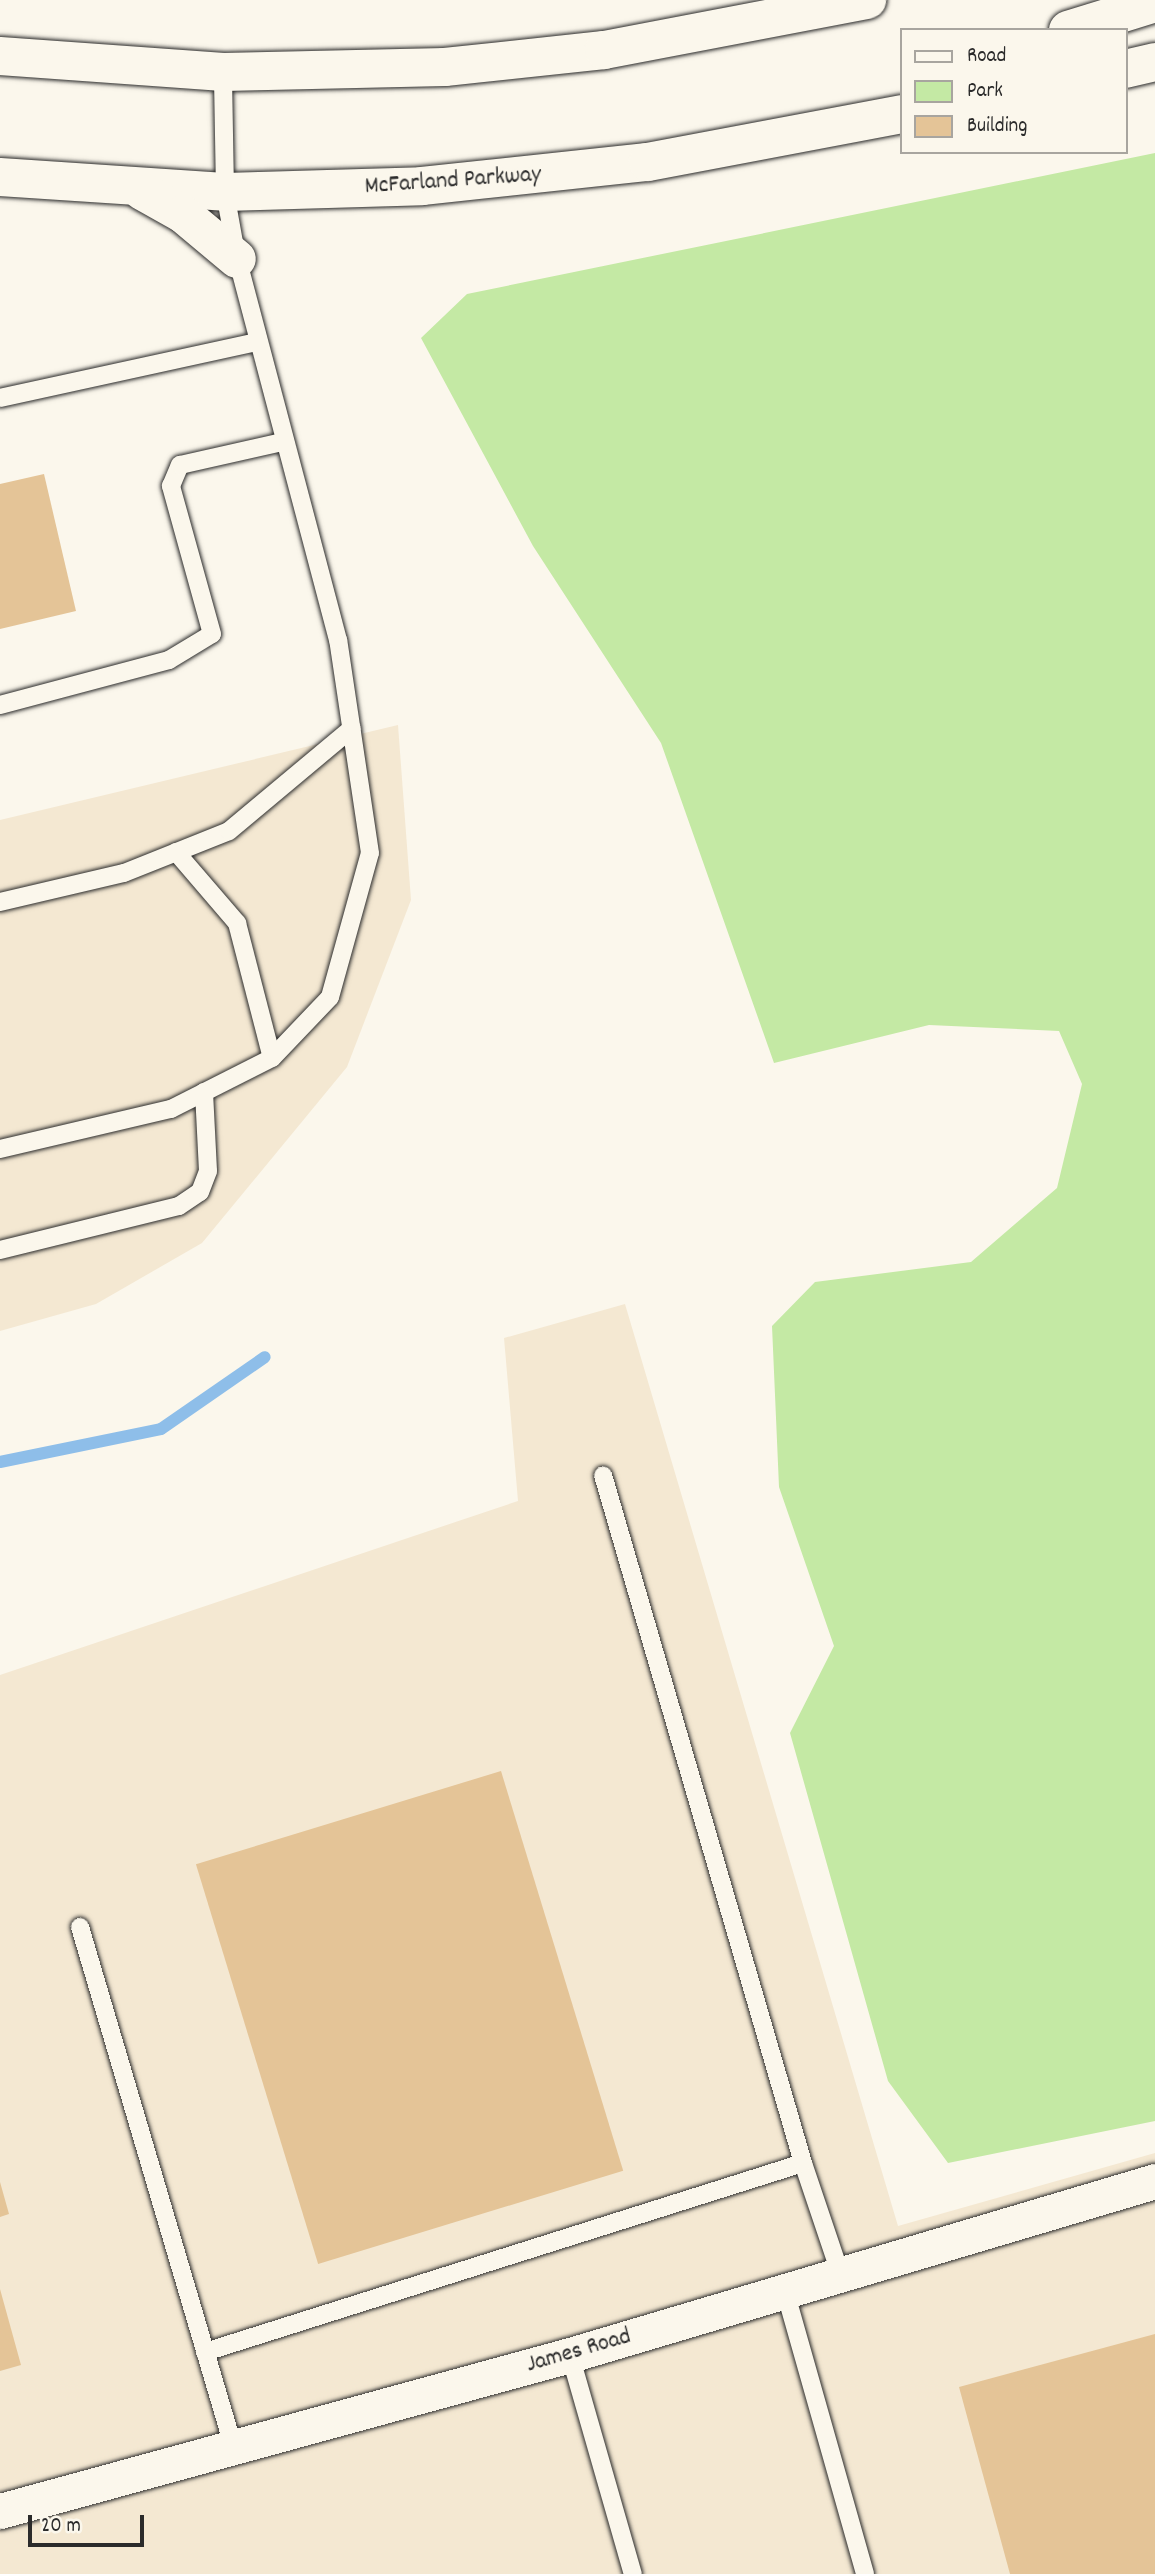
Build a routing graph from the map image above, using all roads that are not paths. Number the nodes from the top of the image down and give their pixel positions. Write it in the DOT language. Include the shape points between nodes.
graph roads {
  1 [pos="867,0"];
  2 [pos="1155,3"];
  3 [pos="1075,28"];
  4 [pos="0,56"];
  5 [pos="1155,62"];
  6 [pos="1127,69"];
  7 [pos="223,72"];
  8 [pos="900,101"];
  9 [pos="900,114"];
  10 [pos="856,124"];
  11 [pos="0,177"];
  12 [pos="138,189"];
  13 [pos="225,192"];
  14 [pos="237,260"];
  15 [pos="256,342"];
  16 [pos="0,398"];
  17 [pos="282,442"];
  18 [pos="0,705"];
  19 [pos="352,729"];
  20 [pos="176,852"];
  21 [pos="0,902"];
  22 [pos="272,1058"];
  23 [pos="204,1092"];
  24 [pos="0,1149"];
  25 [pos="0,1250"];
  26 [pos="603,1475"];
  27 [pos="80,1927"];
  28 [pos="803,2163"];
  29 [pos="1155,2181"];
  30 [pos="840,2273"];
  31 [pos="785,2291"];
  32 [pos="205,2352"];
  33 [pos="570,2356"];
  34 [pos="234,2449"];
  35 [pos="0,2511"];
  36 [pos="633,2574"];
  37 [pos="865,2574"];
  1 -- 7 [label="main road" via="524,59 363,72"];
  2 -- 3 [label="main road"];
  4 -- 7 [label="main road"];
  5 -- 6 [label="main road"];
  7 -- 13 [label="lane"];
  8 -- 10 [label="main road"];
  9 -- 10 [label="main road, McFarland Parkway"];
  10 -- 13 [label="main road, McFarland Parkway" via="572,172 422,186"];
  11 -- 12 [label="main road, McFarland Parkway"];
  12 -- 13 [label="main road, McFarland Parkway"];
  12 -- 14 [label="main road" via="183,214"];
  13 -- 14 [label="lane"];
  14 -- 15 [label="lane"];
  15 -- 16 [label="lane"];
  15 -- 17 [label="lane"];
  17 -- 18 [label="lane" via="180,465 171,486 212,634 169,660"];
  17 -- 19 [label="lane" via="338,640"];
  19 -- 20 [label="lane" via="229,831"];
  19 -- 22 [label="lane" via="370,853 330,997"];
  20 -- 21 [label="lane" via="124,873"];
  20 -- 22 [label="lane" via="237,923"];
  22 -- 23 [label="lane"];
  23 -- 24 [label="lane" via="171,1109"];
  23 -- 25 [label="lane" via="208,1171 200,1192 179,1206"];
  26 -- 28 [label="lane"];
  27 -- 32 [label="lane"];
  28 -- 30 [label="lane"];
  28 -- 32 [label="lane"];
  29 -- 30 [label="street, James Road"];
  30 -- 31 [label="street, James Road"];
  31 -- 33 [label="street, James Road"];
  31 -- 37 [label="lane"];
  32 -- 34 [label="lane"];
  33 -- 34 [label="street, James Road"];
  33 -- 36 [label="lane"];
  34 -- 35 [label="street, James Road"];
}
